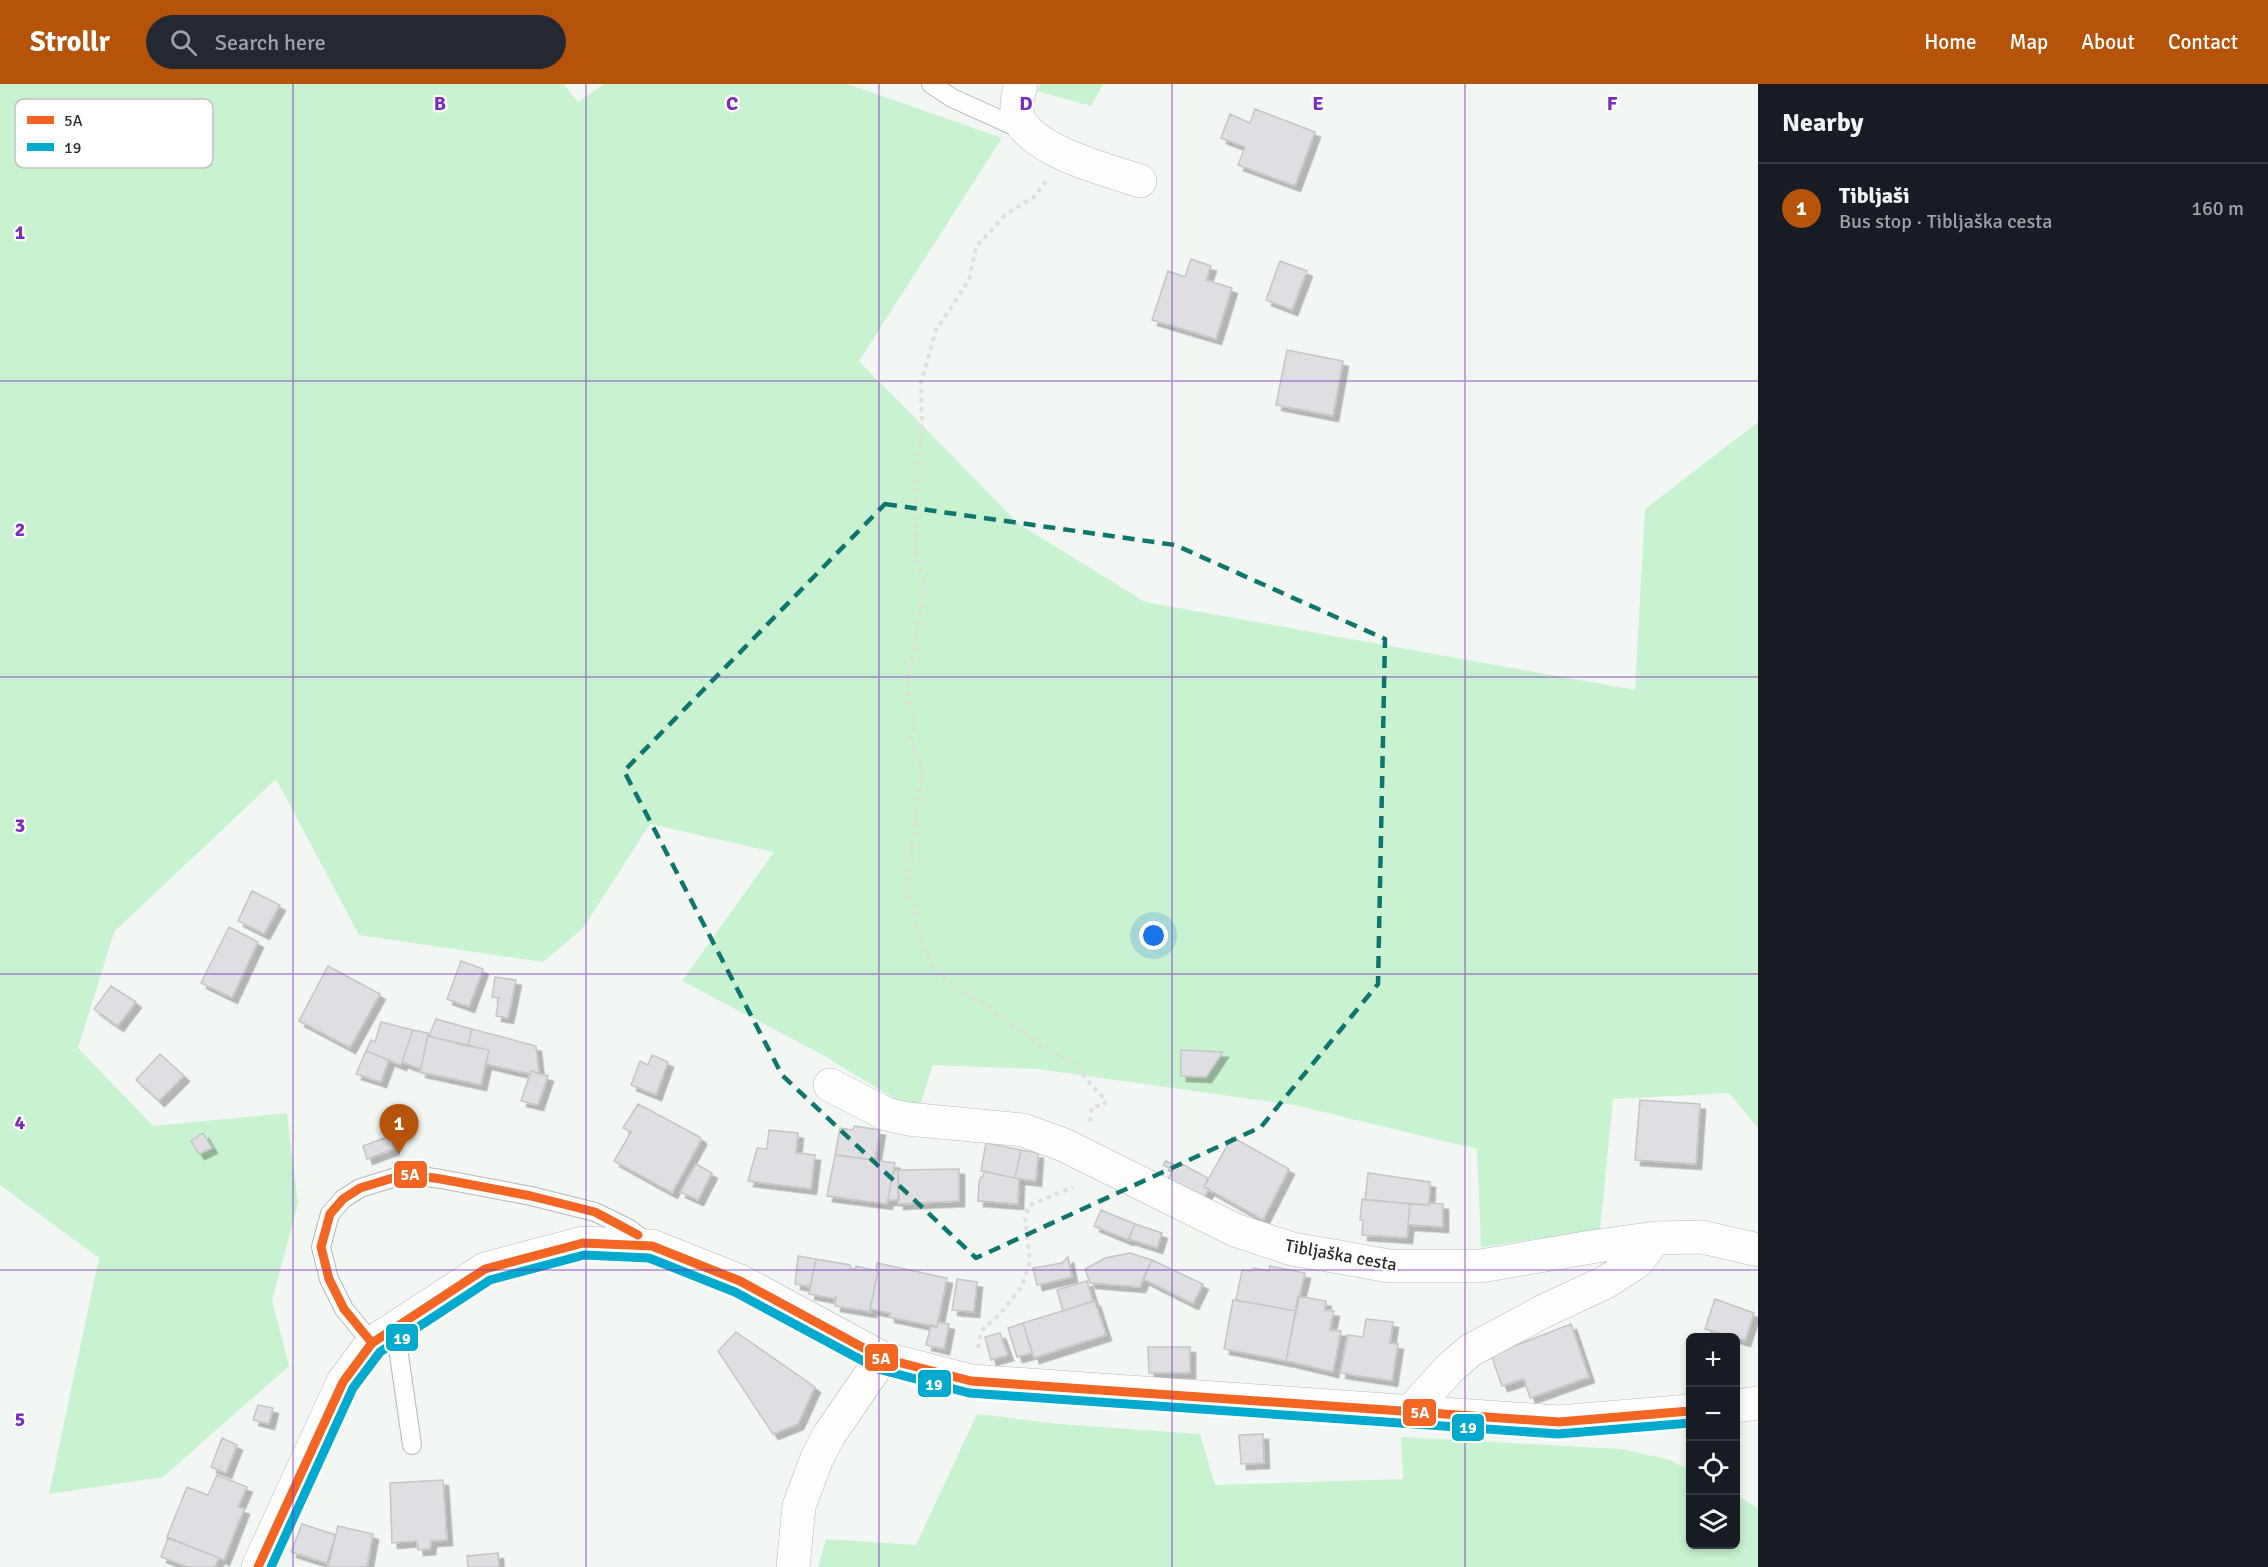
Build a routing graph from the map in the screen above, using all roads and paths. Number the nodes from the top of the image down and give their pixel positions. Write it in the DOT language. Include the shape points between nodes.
graph roads {
  1 [pos="931,84"];
  2 [pos="1021,84"];
  3 [pos="1031,134"];
  4 [pos="1140,181"];
  5 [pos="1046,182"];
  6 [pos="830,1084"];
  7 [pos="1077,1151"];
  8 [pos="1113,1170"];
  9 [pos="1655,1238"];
  10 [pos="652,1246"];
  11 [pos="1758,1251"];
  12 [pos="383,1335"];
  13 [pos="882,1358"];
  14 [pos="971,1381"];
  15 [pos="1686,1411"];
  16 [pos="1409,1413"];
  17 [pos="412,1444"];
  18 [pos="258,1567"];
  19 [pos="793,1567"];
  1 -- 3 [label="lane" via="952,98"];
  2 -- 3 [label="street" via="1017,99 1019,120"];
  3 -- 4 [label="street" via="1066,156"];
  5 -- 7 [label="path" via="1034,197 1005,215 976,247 969,280 936,330 921,383 916,556 925,586 907,686 914,720 911,742 923,769 912,840 910,895 925,951 942,977 1037,1043 1076,1065 1106,1100 1104,1105 1092,1107"];
  6 -- 7 [label="street, Tibljaška cesta" via="886,1114 1023,1130"];
  7 -- 8 [label="street, Tibljaška cesta"];
  8 -- 9 [label="street, Tibljaška cesta" via="1235,1230 1292,1249 1389,1266 1481,1266"];
  8 -- 14 [label="path" via="1030,1205 1025,1216 1029,1261 1022,1286 981,1331"];
  9 -- 11 [label="street, Tibljaška cesta" via="1702,1236"];
  9 -- 16 [label="street" via="1637,1262 1606,1282 1471,1350"];
  10 -- 12 [label="street" via="583,1242 485,1269"];
  10 -- 12 [label="lane" via="628,1228 595,1212 531,1196 406,1174 360,1188 330,1214 321,1247 329,1280 344,1309"];
  10 -- 13 [label="street" via="740,1281"];
  12 -- 17 [label="lane"];
  12 -- 18 [label="street" via="343,1382"];
  13 -- 14 [label="street"];
  13 -- 19 [label="street" via="817,1458 799,1506"];
  14 -- 16 [label="street"];
  15 -- 16 [label="street" via="1559,1422"];
}
